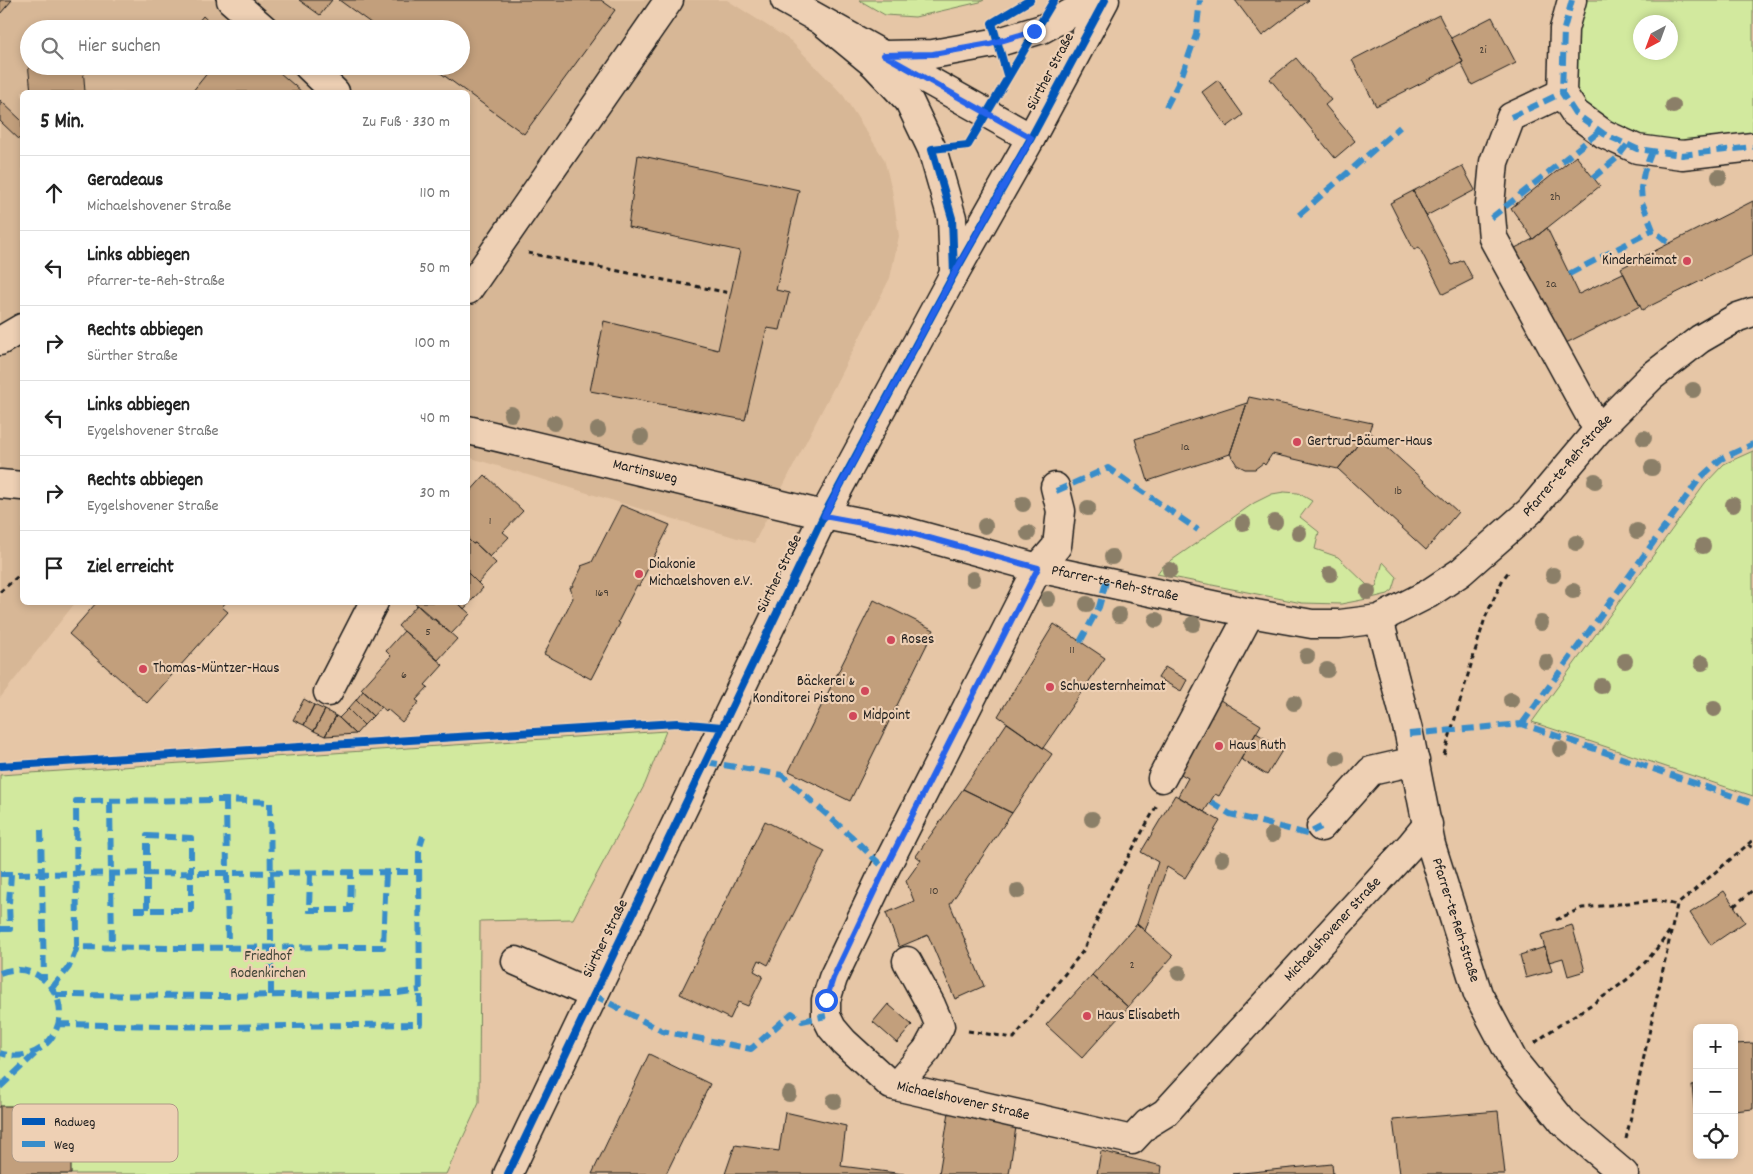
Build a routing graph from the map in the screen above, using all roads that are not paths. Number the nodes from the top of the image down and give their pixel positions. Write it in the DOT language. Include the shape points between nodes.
graph roads {
  1 [pos="231,0"];
  2 [pos="669,0"];
  3 [pos="785,0"];
  4 [pos="1095,0"];
  5 [pos="1105,0"];
  6 [pos="1572,0"];
  7 [pos="254,20"];
  8 [pos="823,22"];
  9 [pos="884,55"];
  10 [pos="318,75"];
  11 [pos="334,90"];
  12 [pos="1562,93"];
  13 [pos="1031,138"];
  14 [pos="1753,147"];
  15 [pos="954,274"];
  16 [pos="470,287"];
  17 [pos="1753,312"];
  18 [pos="0,321"];
  19 [pos="20,326"];
  20 [pos="20,328"];
  21 [pos="0,341"];
  22 [pos="470,430"];
  23 [pos="1598,430"];
  24 [pos="0,484"];
  25 [pos="20,486"];
  26 [pos="1055,487"];
  27 [pos="824,516"];
  28 [pos="1038,568"];
  29 [pos="372,605"];
  30 [pos="1250,613"];
  31 [pos="1379,619"];
  32 [pos="328,692"];
  33 [pos="1415,761"];
  34 [pos="1162,778"];
  35 [pos="1428,824"];
  36 [pos="1321,827"];
  37 [pos="516,961"];
  38 [pos="907,961"];
  39 [pos="594,995"];
  40 [pos="896,1086"];
  41 [pos="1621,1172"];
  42 [pos="508,1174"];
  1 -- 7 [label="street"];
  2 -- 16 [label="street"];
  3 -- 8 [label="street"];
  4 -- 9 [label="street" via="1042,29 999,42 933,54"];
  5 -- 13 [label="street, Sürther Straße"];
  6 -- 12 [label="street" via="1564,30"];
  8 -- 9 [label="street"];
  8 -- 15 [label="street" via="874,64 909,101 932,149 952,218"];
  9 -- 13 [label="street"];
  10 -- 11 [label="street"];
  12 -- 14 [label="street" via="1575,113 1604,134 1637,149 1682,155"];
  12 -- 23 [label="street" via="1511,118 1494,162 1490,205 1493,238"];
  13 -- 15 [label="street, Sürther Straße"];
  15 -- 27 [label="street, Sürther Straße"];
  17 -- 23 [label="street, Pfarrer-te-Reh-Straße" via="1700,339 1651,377"];
  18 -- 19 [label="street"];
  20 -- 21 [label="street"];
  22 -- 27 [label="street, Martinsweg"];
  23 -- 31 [label="street, Pfarrer-te-Reh-Straße" via="1530,511 1460,572 1428,594"];
  24 -- 25 [label="street"];
  26 -- 28 [label="street, Michaelshovener Straße" via="1061,511 1057,546"];
  27 -- 28 [label="street, Pfarrer-te-Reh-Straße" via="900,530"];
  27 -- 39 [label="street, Sürther Straße"];
  28 -- 30 [label="street, Pfarrer-te-Reh-Straße"];
  28 -- 40 [label="street, Michaelshovener Straße" via="885,869 833,978 826,1000 826,1016 832,1028 891,1085"];
  29 -- 32 [label="street"];
  30 -- 31 [label="street, Pfarrer-te-Reh-Straße" via="1312,624"];
  30 -- 34 [label="street"];
  31 -- 33 [label="street, Pfarrer-te-Reh-Straße"];
  33 -- 35 [label="street, Pfarrer-te-Reh-Straße"];
  33 -- 36 [label="street" via="1371,771"];
  35 -- 40 [label="street, Michaelshovener Straße" via="1208,1067 1164,1113 1147,1124 1132,1140"];
  35 -- 41 [label="street, Pfarrer-te-Reh-Straße" via="1431,845 1478,994 1513,1060 1564,1123"];
  37 -- 39 [label="street"];
  38 -- 40 [label="street" via="940,1026 928,1050"];
  39 -- 42 [label="street, Sürther Straße"];
}
